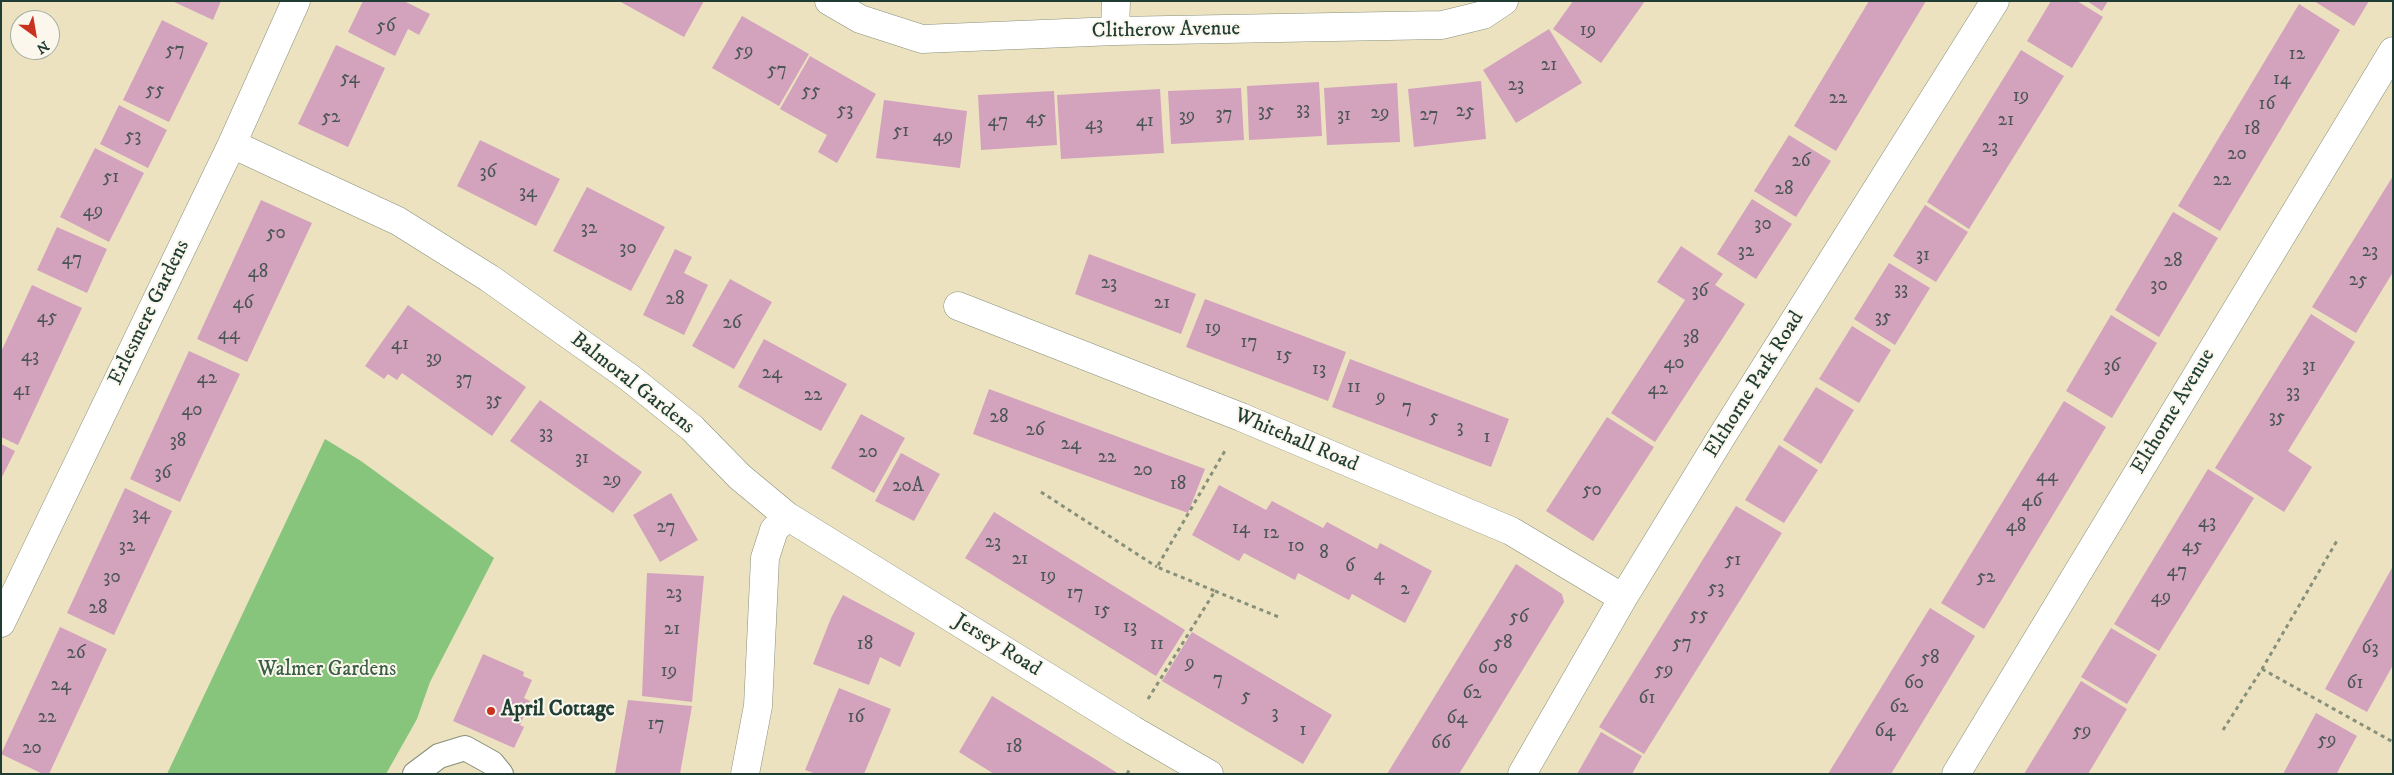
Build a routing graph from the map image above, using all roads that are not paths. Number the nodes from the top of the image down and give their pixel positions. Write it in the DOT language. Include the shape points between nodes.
graph roads {
  1 [pos="296,1"];
  2 [pos="829,1"];
  3 [pos="1116,1"];
  4 [pos="1504,1"];
  5 [pos="1995,1"];
  6 [pos="1115,31"];
  7 [pos="2393,52"];
  8 [pos="232,144"];
  9 [pos="958,306"];
  10 [pos="786,516"];
  11 [pos="1623,598"];
  12 [pos="1,623"];
  13 [pos="415,774"];
  14 [pos="501,774"];
  15 [pos="745,774"];
  16 [pos="1209,774"];
  17 [pos="1522,774"];
  18 [pos="1956,774"];
  1 -- 8 [label="street, Erlesmere Gardens"];
  2 -- 6 [label="street, Clitherow Avenue" via="860,20 922,39"];
  3 -- 6 [label="street"];
  4 -- 6 [label="street, Clitherow Avenue" via="1483,15 1442,25"];
  5 -- 11 [label="street, Elthorne Park Road"];
  7 -- 18 [label="street, Elthorne Avenue"];
  8 -- 10 [label="street, Balmoral Gardens" via="398,221 489,278 630,378 692,428 740,477"];
  8 -- 12 [label="street, Erlesmere Gardens"];
  9 -- 11 [label="street, Whitehall Road" via="1241,417 1511,532"];
  10 -- 15 [label="street" via="774,530 764,558 758,706"];
  10 -- 16 [label="street, Jersey Road"];
  11 -- 17 [label="street, Elthorne Park Road"];
  13 -- 14 [label="lane" via="439,756 466,748 492,763"];
}
